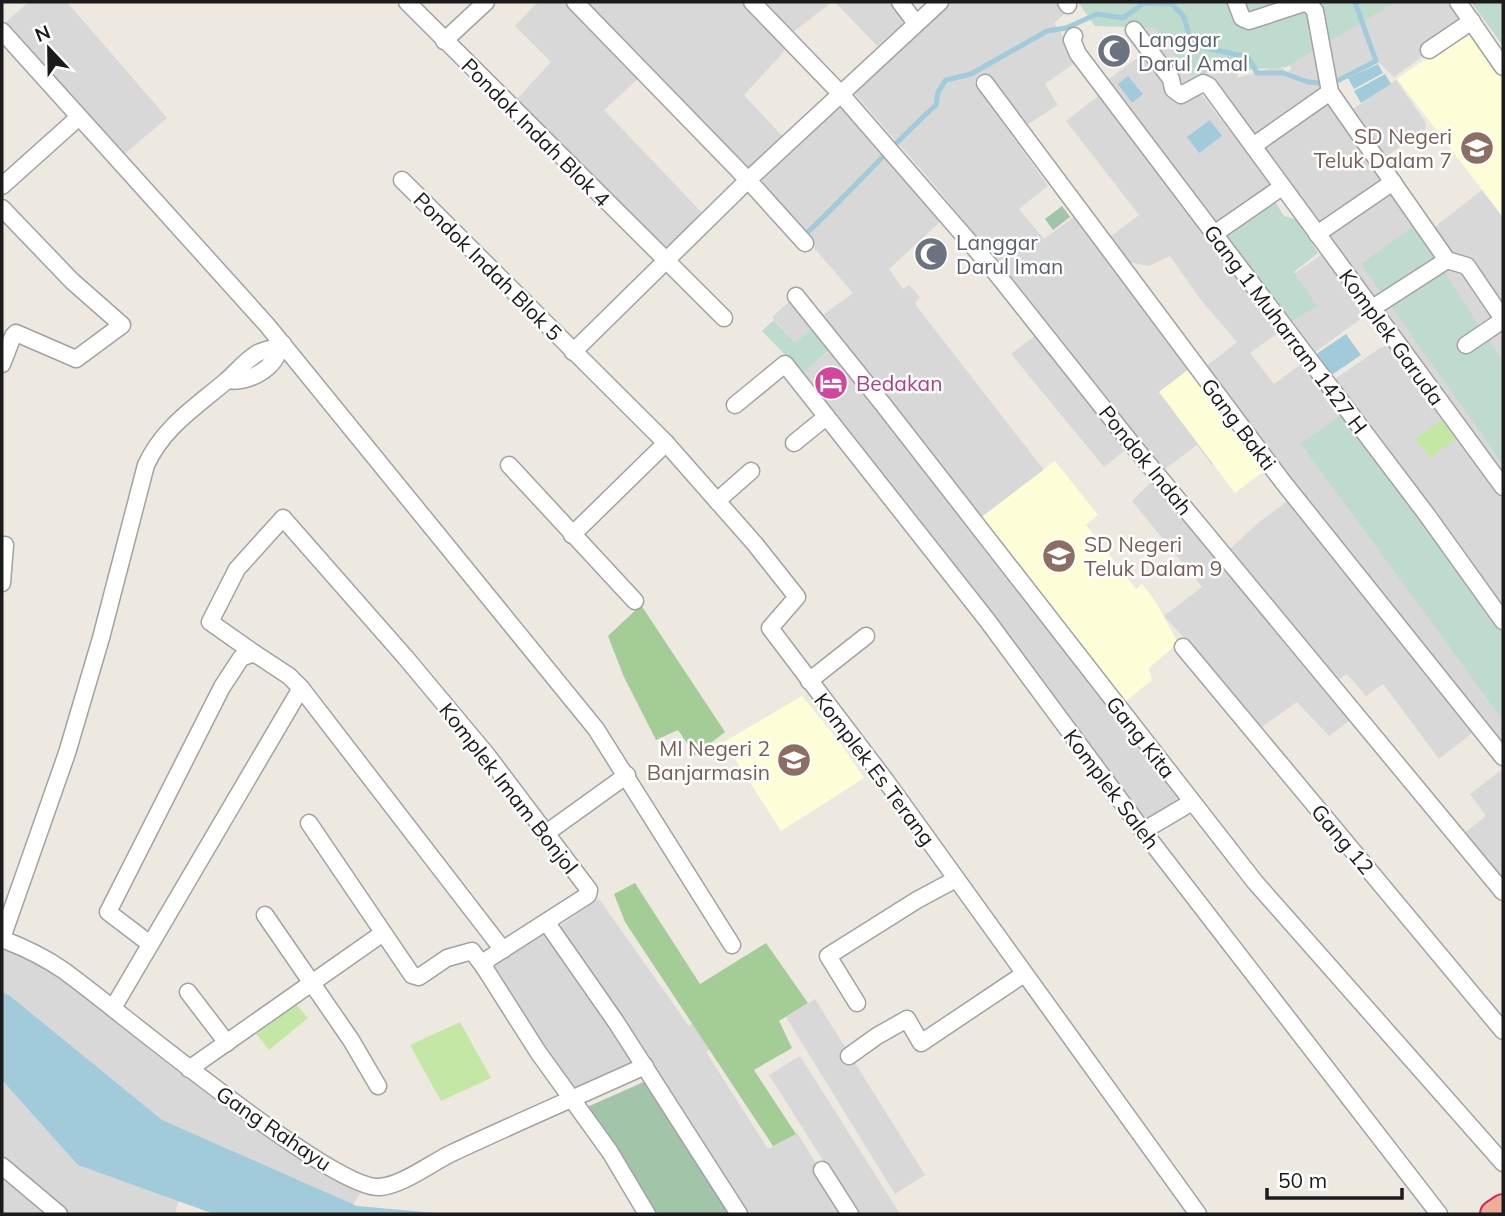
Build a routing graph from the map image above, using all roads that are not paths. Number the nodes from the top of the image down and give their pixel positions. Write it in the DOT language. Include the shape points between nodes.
graph roads {
  1 [pos="407,2"];
  2 [pos="486,2"];
  3 [pos="575,2"];
  4 [pos="752,2"];
  5 [pos="900,2"];
  6 [pos="940,2"];
  7 [pos="1236,2"];
  8 [pos="1458,2"];
  9 [pos="1472,21"];
  10 [pos="915,22"];
  11 [pos="1133,30"];
  12 [pos="2,31"];
  13 [pos="1074,36"];
  14 [pos="444,41"];
  15 [pos="1429,50"];
  16 [pos="1503,67"];
  17 [pos="985,83"];
  18 [pos="1330,84"];
  19 [pos="840,93"];
  20 [pos="79,117"];
  21 [pos="1253,146"];
  22 [pos="402,180"];
  23 [pos="748,180"];
  24 [pos="1393,182"];
  25 [pos="2,186"];
  26 [pos="1282,187"];
  27 [pos="2,208"];
  28 [pos="1214,233"];
  29 [pos="1317,234"];
  30 [pos="805,243"];
  31 [pos="1447,260"];
  32 [pos="667,261"];
  33 [pos="796,296"];
  34 [pos="1371,309"];
  35 [pos="724,318"];
  36 [pos="1503,320"];
  37 [pos="7,334"];
  38 [pos="1466,345"];
  39 [pos="281,346"];
  40 [pos="573,352"];
  41 [pos="2,364"];
  42 [pos="735,405"];
  43 [pos="826,417"];
  44 [pos="666,443"];
  45 [pos="794,443"];
  46 [pos="509,465"];
  47 [pos="751,471"];
  48 [pos="1503,487"];
  49 [pos="717,501"];
  50 [pos="572,535"];
  51 [pos="5,545"];
  52 [pos="2,583"];
  53 [pos="635,601"];
  54 [pos="1503,621"];
  55 [pos="866,636"];
  56 [pos="1183,647"];
  57 [pos="254,653"];
  58 [pos="809,681"];
  59 [pos="301,688"];
  60 [pos="1503,758"];
  61 [pos="627,775"];
  62 [pos="1192,802"];
  63 [pos="309,823"];
  64 [pos="1143,831"];
  65 [pos="545,834"];
  66 [pos="956,879"];
  67 [pos="1503,892"];
  68 [pos="265,915"];
  69 [pos="547,923"];
  70 [pos="383,933"];
  71 [pos="2,939"];
  72 [pos="150,944"];
  73 [pos="732,945"];
  74 [pos="503,950"];
  75 [pos="484,967"];
  76 [pos="1024,974"];
  77 [pos="311,982"];
  78 [pos="188,992"];
  79 [pos="857,1003"];
  80 [pos="113,1008"];
  81 [pos="1503,1031"];
  82 [pos="227,1043"];
  83 [pos="849,1056"];
  84 [pos="645,1066"];
  85 [pos="190,1069"];
  86 [pos="378,1086"];
  87 [pos="570,1100"];
  88 [pos="1503,1163"];
  89 [pos="2,1166"];
  90 [pos="822,1170"];
  91 [pos="1503,1208"];
  92 [pos="59,1214"];
  93 [pos="647,1214"];
  94 [pos="738,1214"];
  95 [pos="850,1214"];
  96 [pos="1198,1214"];
  97 [pos="1438,1214"];
  98 [pos="1494,1214"];
  1 -- 14 [label="street, Pondok Indah Blok 4"];
  2 -- 14 [label="street"];
  3 -- 23 [label="street"];
  4 -- 19 [label="street, Pondok Indah"];
  5 -- 10 [label="street"];
  6 -- 10 [label="street"];
  7 -- 18 [label="street" via="1242,18 1249,21 1310,5"];
  8 -- 9 [label="street"];
  9 -- 15 [label="street"];
  9 -- 16 [label="street"];
  10 -- 19 [label="street"];
  11 -- 21 [label="street, Komplek Garuda" via="1174,89 1181,95 1203,83 1209,86"];
  12 -- 20 [label="street"];
  13 -- 28 [label="street, Gang 1 Muharram 1427 H" via="1078,54"];
  14 -- 32 [label="street, Pondok Indah Blok 4"];
  17 -- 60 [label="street, Gang Bakti" via="1283,482"];
  18 -- 21 [label="street"];
  18 -- 24 [label="street"];
  19 -- 23 [label="street"];
  19 -- 67 [label="street, Pondok Indah" via="992,268"];
  20 -- 25 [label="street"];
  20 -- 39 [label="street"];
  21 -- 26 [label="street, Komplek Garuda"];
  22 -- 40 [label="street, Pondok Indah Blok 5"];
  23 -- 30 [label="street"];
  23 -- 32 [label="street"];
  24 -- 29 [label="street"];
  24 -- 31 [label="street"];
  26 -- 28 [label="street"];
  26 -- 29 [label="street, Komplek Garuda"];
  27 -- 37 [label="street" via="122,325 76,359 16,333"];
  28 -- 54 [label="street, Gang 1 Muharram 1427 H"];
  29 -- 34 [label="street, Komplek Garuda"];
  31 -- 34 [label="street"];
  31 -- 36 [label="street" via="1464,264"];
  32 -- 35 [label="street, Pondok Indah Blok 4"];
  32 -- 40 [label="street"];
  33 -- 62 [label="street, Gang Kita"];
  34 -- 48 [label="street, Komplek Garuda"];
  36 -- 38 [label="street"];
  37 -- 41 [label="street"];
  39 -- 61 [label="street" via="597,729"];
  39 -- 71 [label="street" via="256,354 171,427 146,465 67,753"];
  40 -- 44 [label="street, Komplek Es Terang"];
  42 -- 43 [label="street, Komplek Saleh" via="785,364"];
  43 -- 45 [label="street"];
  43 -- 64 [label="street, Komplek Saleh" via="987,620"];
  44 -- 49 [label="street, Komplek Es Terang"];
  44 -- 50 [label="street"];
  46 -- 50 [label="street"];
  47 -- 49 [label="street"];
  49 -- 58 [label="street, Komplek Es Terang" via="797,597 770,628"];
  50 -- 53 [label="street"];
  51 -- 52 [label="street"];
  55 -- 58 [label="street"];
  56 -- 81 [label="street, Gang 12"];
  57 -- 59 [label="street"];
  57 -- 65 [label="street, Komplek Imam Bonjol" via="210,622 237,569 283,518 406,658"];
  57 -- 72 [label="street" via="241,658 222,687 108,912"];
  58 -- 66 [label="street, Komplek Es Terang"];
  59 -- 72 [label="street"];
  59 -- 74 [label="street"];
  61 -- 65 [label="street"];
  61 -- 73 [label="street"];
  62 -- 64 [label="street"];
  62 -- 88 [label="street, Gang Kita" via="1255,882"];
  63 -- 70 [label="street"];
  64 -- 97 [label="street, Komplek Saleh"];
  65 -- 69 [label="street, Komplek Imam Bonjol" via="590,892"];
  66 -- 76 [label="street, Komplek Es Terang"];
  66 -- 79 [label="street" via="828,956"];
  68 -- 77 [label="street"];
  69 -- 74 [label="street"];
  69 -- 84 [label="street"];
  70 -- 75 [label="street" via="416,978 447,958 472,951"];
  70 -- 77 [label="street"];
  71 -- 80 [label="street, Gang Rahayu" via="61,969"];
  72 -- 80 [label="street"];
  74 -- 75 [label="street"];
  75 -- 87 [label="street"];
  76 -- 83 [label="street" via="921,1042 906,1019"];
  76 -- 96 [label="street, Komplek Es Terang"];
  77 -- 82 [label="street"];
  77 -- 86 [label="street"];
  78 -- 82 [label="street"];
  80 -- 85 [label="street, Gang Rahayu"];
  82 -- 85 [label="street"];
  84 -- 87 [label="street, Gang Rahayu"];
  84 -- 94 [label="street"];
  85 -- 87 [label="street, Gang Rahayu" via="323,1164 371,1187 395,1183"];
  87 -- 93 [label="street" via="610,1152"];
  89 -- 92 [label="street"];
  90 -- 95 [label="street"];
  91 -- 98 [label="highway"];
}
